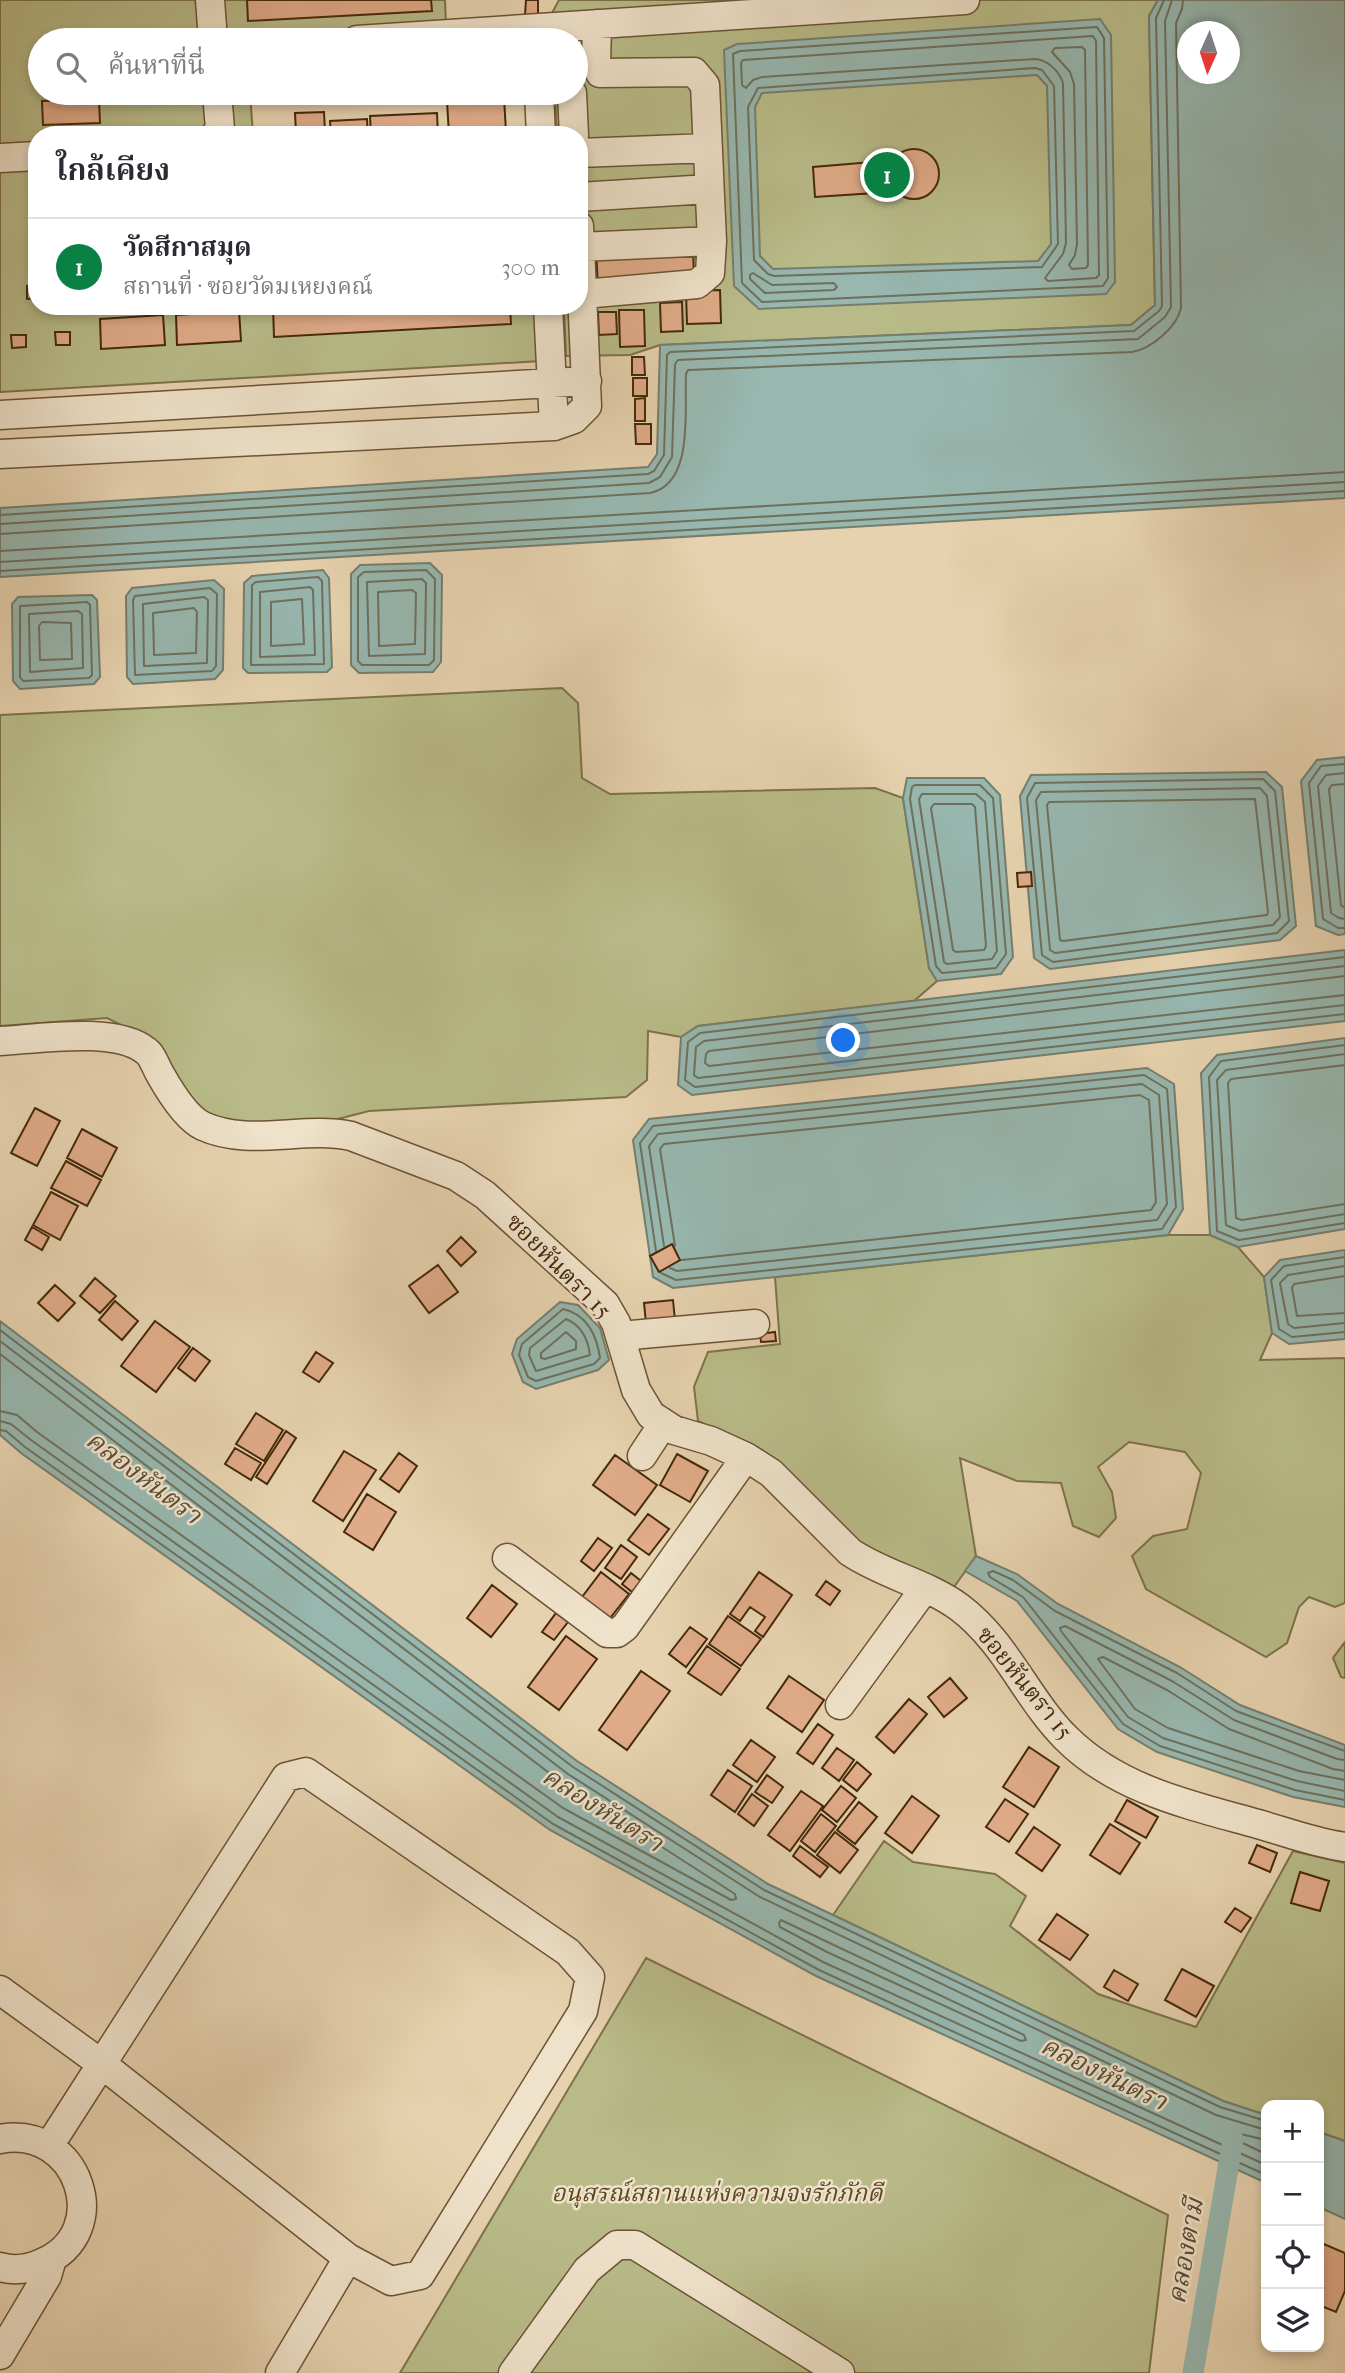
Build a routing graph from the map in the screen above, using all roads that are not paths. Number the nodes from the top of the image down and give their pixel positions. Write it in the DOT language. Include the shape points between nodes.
graph roads {
  1 [pos="210,0"];
  2 [pos="965,0"];
  3 [pos="577,23"];
  4 [pos="213,28"];
  5 [pos="558,28"];
  6 [pos="588,47"];
  7 [pos="218,105"];
  8 [pos="540,105"];
  9 [pos="573,105"];
  10 [pos="219,126"];
  11 [pos="541,126"];
  12 [pos="574,126"];
  13 [pos="708,148"];
  14 [pos="588,153"];
  15 [pos="28,156"];
  16 [pos="0,158"];
  17 [pos="709,188"];
  18 [pos="588,196"];
  19 [pos="588,237"];
  20 [pos="712,241"];
  21 [pos="588,294"];
  22 [pos="548,315"];
  23 [pos="584,315"];
  24 [pos="587,381"];
  25 [pos="552,383"];
  26 [pos="0,415"];
  27 [pos="554,426"];
  28 [pos="0,454"];
  29 [pos="0,1041"];
  30 [pos="755,1324"];
  31 [pos="620,1336"];
  32 [pos="663,1424"];
  33 [pos="642,1457"];
  34 [pos="746,1457"];
  35 [pos="508,1558"];
  36 [pos="925,1588"];
  37 [pos="840,1705"];
  38 [pos="1345,1847"];
  39 [pos="0,1990"];
  40 [pos="103,2065"];
  41 [pos="0,2139"];
  42 [pos="49,2146"];
  43 [pos="348,2258"];
  44 [pos="52,2259"];
  45 [pos="0,2267"];
  46 [pos="0,2355"];
  47 [pos="280,2373"];
  48 [pos="513,2373"];
  49 [pos="840,2373"];
  1 -- 4 [label="street"];
  2 -- 3 [label="street"];
  3 -- 5 [label="street"];
  6 -- 13 [label="street" via="600,73 694,72 705,85"];
  7 -- 10 [label="street"];
  8 -- 11 [label="street"];
  9 -- 12 [label="street"];
  13 -- 14 [label="street"];
  13 -- 17 [label="street"];
  15 -- 16 [label="street"];
  17 -- 18 [label="street"];
  17 -- 20 [label="street"];
  19 -- 20 [label="street"];
  20 -- 21 [label="street" via="710,273 697,284"];
  22 -- 25 [label="street"];
  23 -- 24 [label="street"];
  24 -- 25 [label="street"];
  24 -- 27 [label="street" via="587,406 574,419"];
  25 -- 26 [label="street"];
  25 -- 27 [label="street"];
  27 -- 28 [label="street"];
  29 -- 31 [label="street, ซอยหันตรา 15" via="117,1038 147,1051 172,1096 200,1125 223,1134 336,1133 456,1176 485,1195 605,1304"];
  30 -- 31 [label="street"];
  31 -- 32 [label="street, ซอยหันตรา 15" via="636,1390 651,1415"];
  32 -- 33 [label="street"];
  32 -- 34 [label="street, ซอยหันตรา 15"];
  34 -- 35 [label="street" via="617,1633 607,1633"];
  34 -- 36 [label="street, ซอยหันตรา 15" via="771,1473 850,1552"];
  36 -- 37 [label="street"];
  36 -- 38 [label="street, ซอยหันตรา 15" via="958,1606 990,1634 1045,1713 1098,1765 1154,1794"];
  39 -- 40 [label="street"];
  40 -- 42 [label="street"];
  40 -- 43 [label="street"];
  40 -- 43 [label="street" via="286,1777 306,1772 568,1952 590,1976 583,2011 419,2275 391,2281"];
  41 -- 42 [label="street" via="27,2138"];
  42 -- 44 [label="street" via="67,2160 83,2202 69,2244"];
  43 -- 47 [label="street"];
  44 -- 45 [label="street" via="31,2268"];
  44 -- 46 [label="street" via="47,2276"];
  48 -- 49 [label="street" via="587,2270 617,2245 635,2245"];
}
